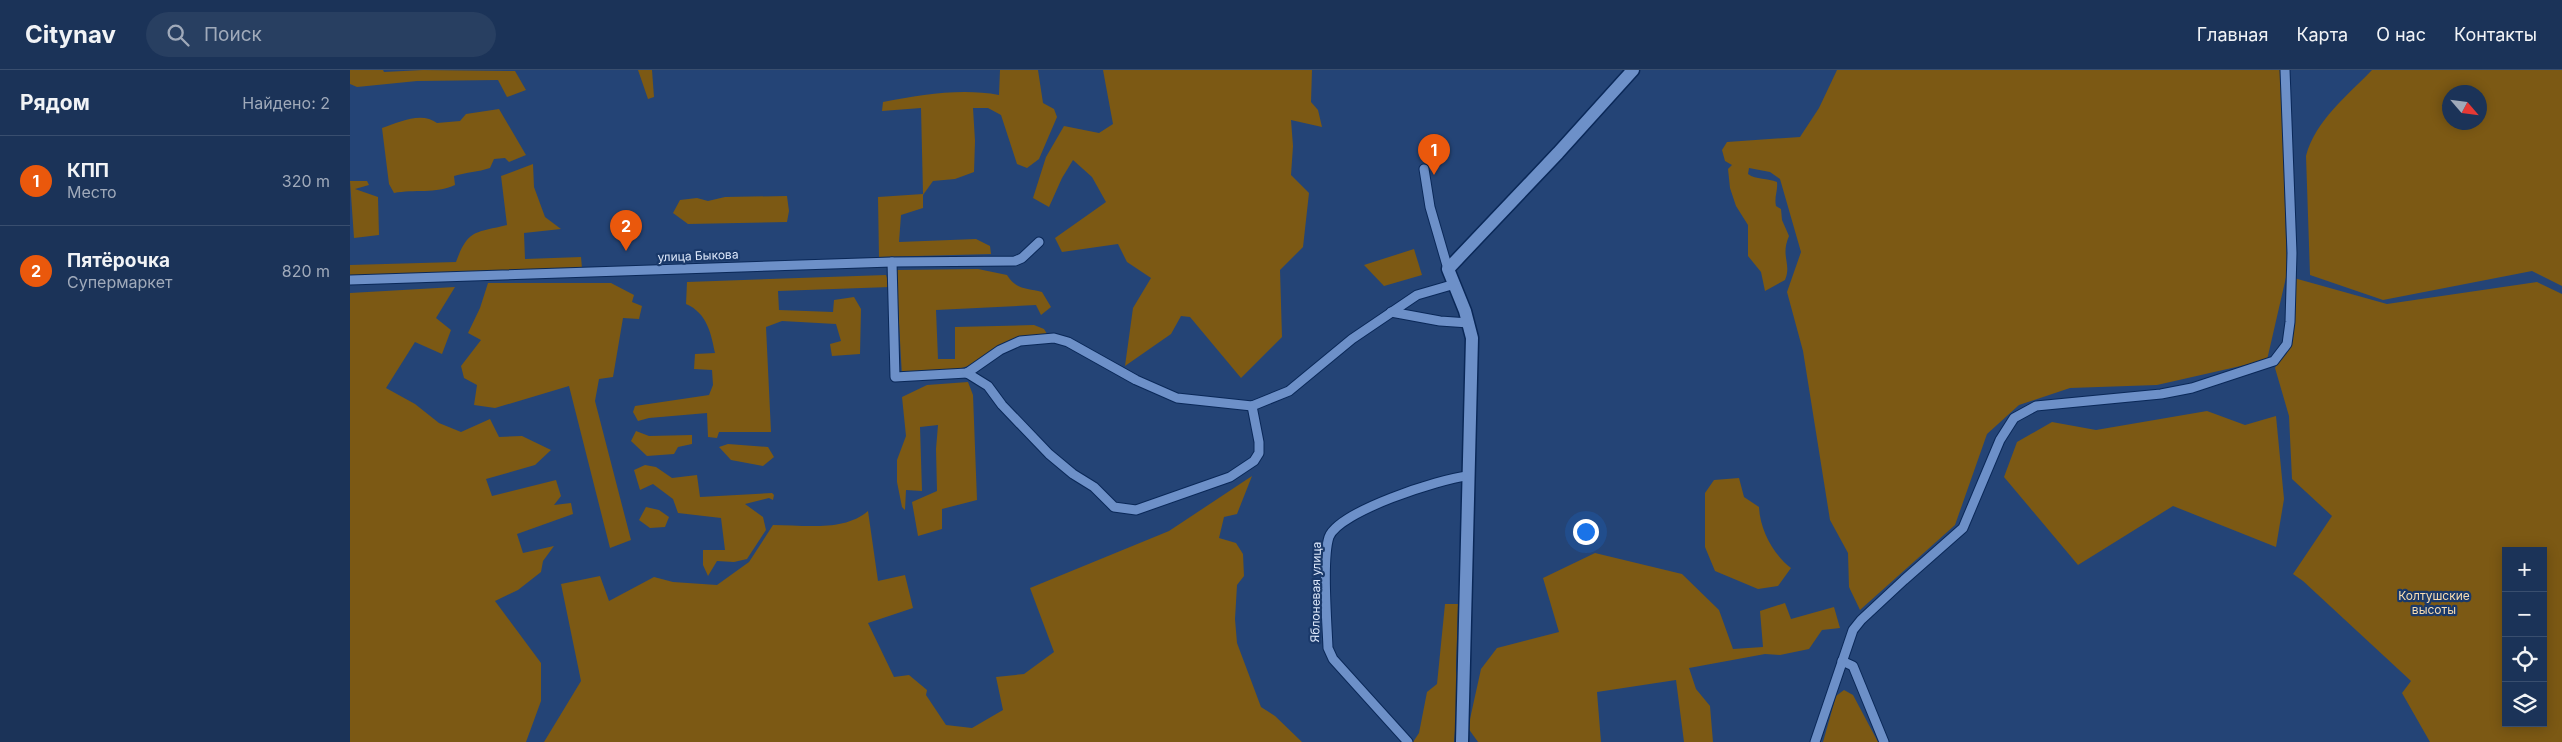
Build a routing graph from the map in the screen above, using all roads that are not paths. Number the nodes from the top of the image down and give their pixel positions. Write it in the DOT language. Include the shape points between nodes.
graph roads {
  1 [pos="1633,70"];
  2 [pos="2285,70"];
  3 [pos="1424,169"];
  4 [pos="1039,242"];
  5 [pos="892,262"];
  6 [pos="1448,269"];
  7 [pos="350,280"];
  8 [pos="1455,284"];
  9 [pos="1391,312"];
  10 [pos="1469,323"];
  11 [pos="967,372"];
  12 [pos="1252,406"];
  13 [pos="1467,476"];
  14 [pos="1842,661"];
  15 [pos="1408,742"];
  16 [pos="1462,742"];
  17 [pos="1815,742"];
  18 [pos="1884,742"];
  1 -- 6 [label="street"];
  2 -- 14 [label="street" via="2292,252 2290,322 2287,344 2281,354 2274,362 2192,388 2036,406 2014,418 2000,440 1964,528 1861,620"];
  3 -- 6 [label="street" via="1430,207"];
  4 -- 5 [label="street, улица Быкова" via="1015,261"];
  5 -- 7 [label="street, улица Быкова"];
  5 -- 11 [label="street" via="895,377"];
  6 -- 8 [label="street"];
  8 -- 9 [label="street" via="1417,295"];
  8 -- 10 [label="street"];
  9 -- 10 [label="street"];
  9 -- 12 [label="street" via="1352,339 1289,391"];
  10 -- 13 [label="street" via="1472,338"];
  11 -- 12 [label="street" via="1000,350 1020,342 1054,338 1068,342 1136,380 1177,398"];
  11 -- 12 [label="street" via="988,386 1042,447 1073,474 1094,487 1114,507 1136,510 1230,477 1254,461 1259,453 1259,442"];
  13 -- 15 [label="street, Яблоневая улица" via="1422,486 1372,507 1340,522 1330,536 1327,562 1328,648 1333,659"];
  13 -- 16 [label="street"];
  14 -- 17 [label="street"];
  14 -- 18 [label="street" via="1853,666"];
}
